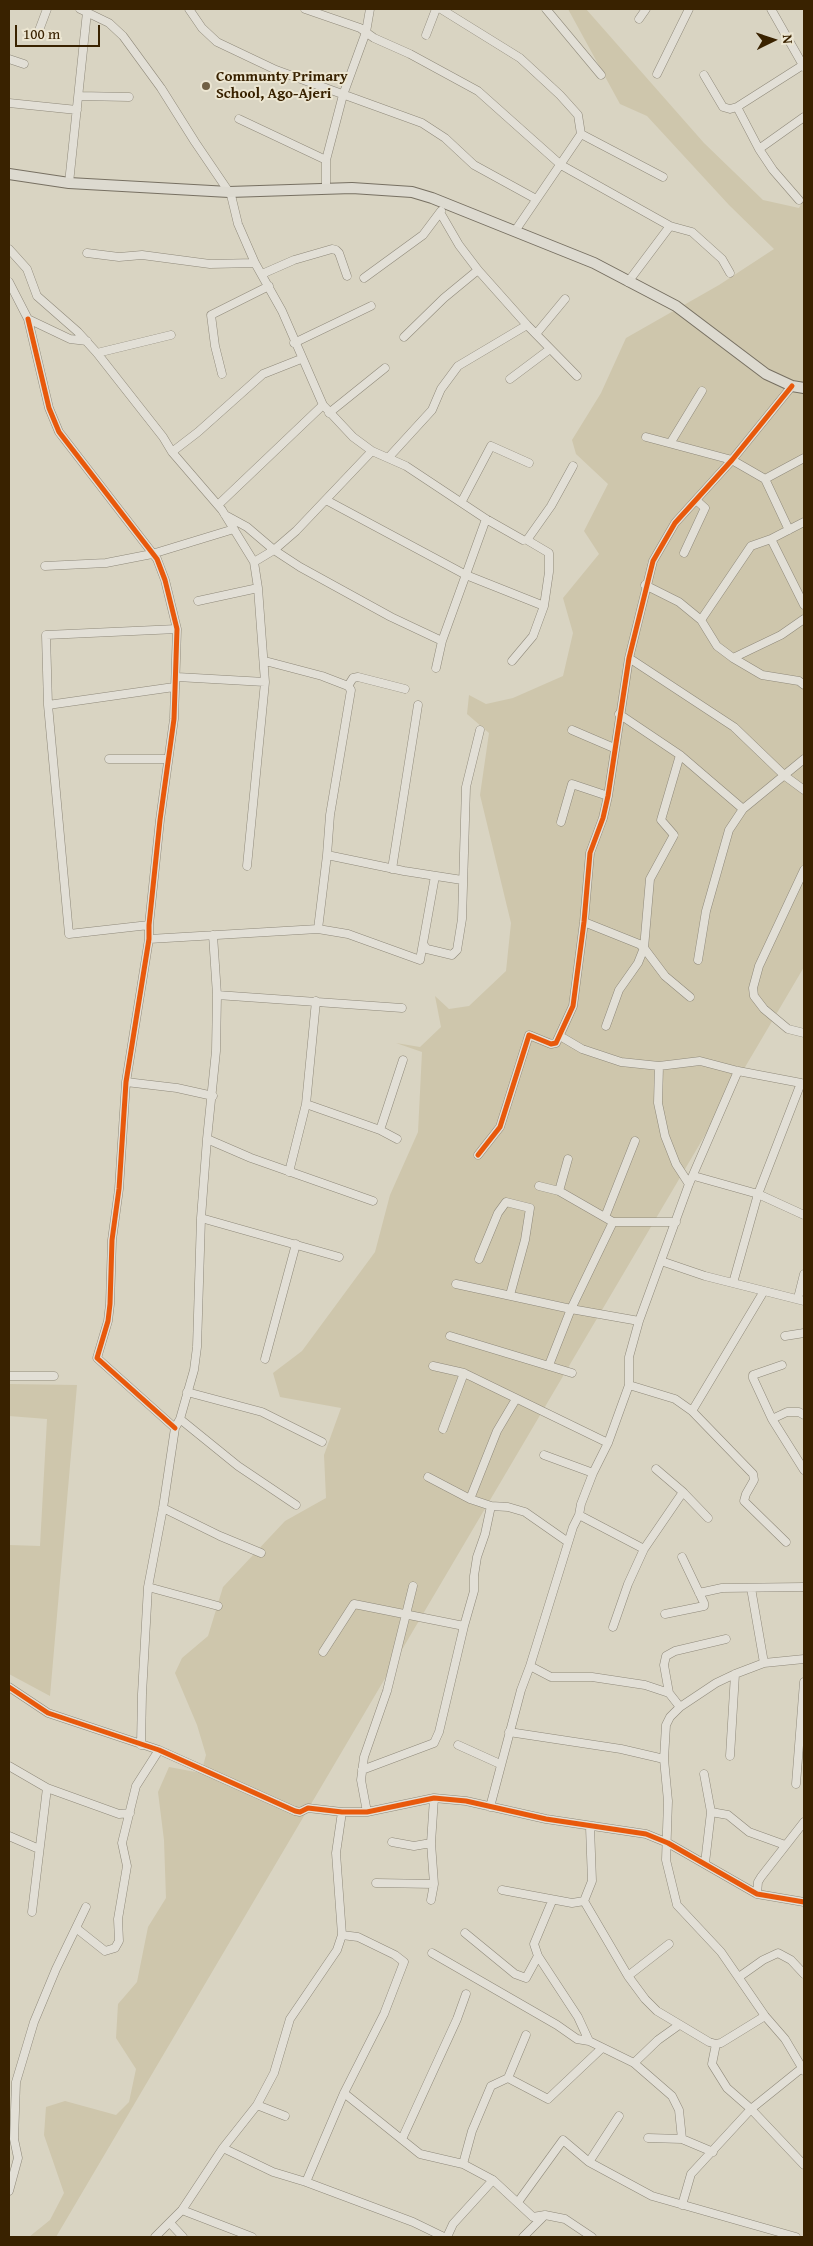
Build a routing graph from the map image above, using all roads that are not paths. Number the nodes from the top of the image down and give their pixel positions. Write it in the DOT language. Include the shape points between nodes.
graph roads {
  1 [pos="47,9"];
  2 [pos="189,9"];
  3 [pos="305,9"];
  4 [pos="370,9"];
  5 [pos="436,9"];
  6 [pos="441,9"];
  7 [pos="546,9"];
  8 [pos="646,9"];
  9 [pos="689,9"];
  10 [pos="771,9"];
  11 [pos="84,10"];
  12 [pos="639,19"];
  13 [pos="366,32"];
  14 [pos="38,33"];
  15 [pos="426,35"];
  16 [pos="9,59"];
  17 [pos="24,64"];
  18 [pos="804,66"];
  19 [pos="657,74"];
  20 [pos="601,75"];
  21 [pos="704,75"];
  22 [pos="343,95"];
  23 [pos="79,96"];
  24 [pos="129,97"];
  25 [pos="9,103"];
  26 [pos="737,107"];
  27 [pos="77,110"];
  28 [pos="804,117"];
  29 [pos="239,119"];
  30 [pos="581,134"];
  31 [pos="759,149"];
  32 [pos="326,160"];
  33 [pos="561,165"];
  34 [pos="9,174"];
  35 [pos="663,177"];
  36 [pos="69,183"];
  37 [pos="326,188"];
  38 [pos="228,192"];
  39 [pos="536,199"];
  40 [pos="799,200"];
  41 [pos="445,203"];
  42 [pos="440,214"];
  43 [pos="670,226"];
  44 [pos="515,232"];
  45 [pos="9,249"];
  46 [pos="87,253"];
  47 [pos="255,263"];
  48 [pos="478,270"];
  49 [pos="730,273"];
  50 [pos="262,274"];
  51 [pos="347,276"];
  52 [pos="364,278"];
  53 [pos="9,282"];
  54 [pos="628,282"];
  55 [pos="269,286"];
  56 [pos="565,300"];
  57 [pos="371,306"];
  58 [pos="28,319"];
  59 [pos="527,325"];
  60 [pos="536,334"];
  61 [pos="171,335"];
  62 [pos="404,337"];
  63 [pos="87,341"];
  64 [pos="294,343"];
  65 [pos="550,349"];
  66 [pos="97,353"];
  67 [pos="301,359"];
  68 [pos="385,368"];
  69 [pos="222,374"];
  70 [pos="577,376"];
  71 [pos="510,379"];
  72 [pos="792,386"];
  73 [pos="804,386"];
  74 [pos="702,391"];
  75 [pos="323,406"];
  76 [pos="329,413"];
  77 [pos="646,436"];
  78 [pos="671,442"];
  79 [pos="372,450"];
  80 [pos="172,452"];
  81 [pos="389,457"];
  82 [pos="804,458"];
  83 [pos="732,460"];
  84 [pos="530,464"];
  85 [pos="573,466"];
  86 [pos="765,479"];
  87 [pos="326,500"];
  88 [pos="696,500"];
  89 [pos="462,501"];
  90 [pos="218,505"];
  91 [pos="224,515"];
  92 [pos="486,519"];
  93 [pos="804,522"];
  94 [pos="234,529"];
  95 [pos="789,530"];
  96 [pos="771,539"];
  97 [pos="524,540"];
  98 [pos="274,550"];
  99 [pos="684,553"];
  100 [pos="152,554"];
  101 [pos="254,562"];
  102 [pos="45,566"];
  103 [pos="466,575"];
  104 [pos="645,585"];
  105 [pos="258,588"];
  106 [pos="198,601"];
  107 [pos="804,605"];
  108 [pos="544,606"];
  109 [pos="804,619"];
  110 [pos="701,620"];
  111 [pos="177,629"];
  112 [pos="442,641"];
  113 [pos="629,658"];
  114 [pos="733,658"];
  115 [pos="265,661"];
  116 [pos="512,661"];
  117 [pos="436,668"];
  118 [pos="177,677"];
  119 [pos="802,681"];
  120 [pos="265,682"];
  121 [pos="348,686"];
  122 [pos="174,687"];
  123 [pos="405,689"];
  124 [pos="48,705"];
  125 [pos="418,705"];
  126 [pos="619,714"];
  127 [pos="480,730"];
  128 [pos="572,730"];
  129 [pos="614,748"];
  130 [pos="680,755"];
  131 [pos="108,758"];
  132 [pos="168,759"];
  133 [pos="804,759"];
  134 [pos="785,776"];
  135 [pos="804,790"];
  136 [pos="608,796"];
  137 [pos="743,809"];
  138 [pos="561,822"];
  139 [pos="327,855"];
  140 [pos="247,866"];
  141 [pos="392,869"];
  142 [pos="804,870"];
  143 [pos="435,876"];
  144 [pos="462,880"];
  145 [pos="584,922"];
  146 [pos="149,924"];
  147 [pos="318,928"];
  148 [pos="213,935"];
  149 [pos="149,939"];
  150 [pos="423,944"];
  151 [pos="644,948"];
  152 [pos="698,960"];
  153 [pos="217,995"];
  154 [pos="690,997"];
  155 [pos="316,1001"];
  156 [pos="402,1008"];
  157 [pos="606,1026"];
  158 [pos="804,1032"];
  159 [pos="560,1036"];
  160 [pos="403,1060"];
  161 [pos="659,1066"];
  162 [pos="738,1071"];
  163 [pos="126,1082"];
  164 [pos="213,1096"];
  165 [pos="306,1104"];
  166 [pos="380,1130"];
  167 [pos="206,1139"];
  168 [pos="398,1139"];
  169 [pos="635,1141"];
  170 [pos="478,1155"];
  171 [pos="568,1159"];
  172 [pos="290,1172"];
  173 [pos="694,1176"];
  174 [pos="689,1184"];
  175 [pos="539,1186"];
  176 [pos="559,1191"];
  177 [pos="758,1194"];
  178 [pos="373,1202"];
  179 [pos="804,1215"];
  180 [pos="606,1217"];
  181 [pos="201,1218"];
  182 [pos="613,1222"];
  183 [pos="676,1222"];
  184 [pos="296,1244"];
  185 [pos="339,1257"];
  186 [pos="479,1259"];
  187 [pos="661,1261"];
  188 [pos="804,1274"];
  189 [pos="733,1283"];
  190 [pos="456,1284"];
  191 [pos="764,1291"];
  192 [pos="510,1296"];
  193 [pos="801,1300"];
  194 [pos="571,1309"];
  195 [pos="640,1321"];
  196 [pos="804,1333"];
  197 [pos="450,1336"];
  198 [pos="785,1336"];
  199 [pos="266,1359"];
  200 [pos="549,1365"];
  201 [pos="782,1365"];
  202 [pos="433,1366"];
  203 [pos="572,1372"];
  204 [pos="464,1373"];
  205 [pos="9,1376"];
  206 [pos="54,1376"];
  207 [pos="629,1385"];
  208 [pos="187,1392"];
  209 [pos="516,1399"];
  210 [pos="692,1411"];
  211 [pos="804,1414"];
  212 [pos="180,1419"];
  213 [pos="772,1419"];
  214 [pos="175,1428"];
  215 [pos="443,1429"];
  216 [pos="322,1442"];
  217 [pos="608,1442"];
  218 [pos="544,1455"];
  219 [pos="656,1469"];
  220 [pos="804,1470"];
  221 [pos="593,1473"];
  222 [pos="428,1477"];
  223 [pos="683,1492"];
  224 [pos="470,1499"];
  225 [pos="296,1505"];
  226 [pos="490,1506"];
  227 [pos="163,1508"];
  228 [pos="579,1515"];
  229 [pos="708,1518"];
  230 [pos="568,1542"];
  231 [pos="786,1542"];
  232 [pos="644,1549"];
  233 [pos="261,1553"];
  234 [pos="682,1557"];
  235 [pos="413,1586"];
  236 [pos="148,1587"];
  237 [pos="804,1587"];
  238 [pos="751,1588"];
  239 [pos="699,1593"];
  240 [pos="218,1606"];
  241 [pos="666,1614"];
  242 [pos="407,1615"];
  243 [pos="464,1626"];
  244 [pos="613,1627"];
  245 [pos="726,1639"];
  246 [pos="323,1652"];
  247 [pos="804,1659"];
  248 [pos="764,1664"];
  249 [pos="530,1666"];
  250 [pos="735,1674"];
  251 [pos="804,1682"];
  252 [pos="9,1687"];
  253 [pos="669,1693"];
  254 [pos="680,1707"];
  255 [pos="509,1732"];
  256 [pos="141,1745"];
  257 [pos="458,1745"];
  258 [pos="163,1752"];
  259 [pos="730,1756"];
  260 [pos="664,1759"];
  261 [pos="500,1764"];
  262 [pos="9,1766"];
  263 [pos="362,1770"];
  264 [pos="704,1774"];
  265 [pos="796,1784"];
  266 [pos="47,1788"];
  267 [pos="434,1798"];
  268 [pos="490,1807"];
  269 [pos="342,1812"];
  270 [pos="367,1812"];
  271 [pos="711,1812"];
  272 [pos="130,1813"];
  273 [pos="804,1822"];
  274 [pos="590,1827"];
  275 [pos="9,1836"];
  276 [pos="392,1842"];
  277 [pos="431,1843"];
  278 [pos="668,1843"];
  279 [pos="785,1845"];
  280 [pos="39,1849"];
  281 [pos="705,1863"];
  282 [pos="376,1882"];
  283 [pos="434,1884"];
  284 [pos="502,1890"];
  285 [pos="757,1894"];
  286 [pos="431,1900"];
  287 [pos="552,1901"];
  288 [pos="584,1901"];
  289 [pos="804,1902"];
  290 [pos="86,1907"];
  291 [pos="32,1912"];
  292 [pos="76,1928"];
  293 [pos="465,1933"];
  294 [pos="342,1935"];
  295 [pos="669,1944"];
  296 [pos="432,1953"];
  297 [pos="538,1956"];
  298 [pos="804,1974"];
  299 [pos="628,1976"];
  300 [pos="739,1977"];
  301 [pos="466,1994"];
  302 [pos="765,2016"];
  303 [pos="679,2025"];
  304 [pos="526,2035"];
  305 [pos="589,2041"];
  306 [pos="716,2044"];
  307 [pos="602,2048"];
  308 [pos="634,2062"];
  309 [pos="803,2069"];
  310 [pos="508,2078"];
  311 [pos="344,2093"];
  312 [pos="257,2105"];
  313 [pos="751,2109"];
  314 [pos="285,2116"];
  315 [pos="619,2116"];
  316 [pos="648,2138"];
  317 [pos="402,2139"];
  318 [pos="682,2139"];
  319 [pos="223,2148"];
  320 [pos="713,2152"];
  321 [pos="804,2154"];
  322 [pos="797,2159"];
  323 [pos="589,2162"];
  324 [pos="463,2164"];
  325 [pos="804,2164"];
  326 [pos="493,2180"];
  327 [pos="306,2182"];
  328 [pos="9,2191"];
  329 [pos="518,2202"];
  330 [pos="682,2206"];
  331 [pos="182,2210"];
  332 [pos="545,2215"];
  333 [pos="170,2223"];
  334 [pos="581,2230"];
  335 [pos="154,2237"];
  336 [pos="183,2237"];
  337 [pos="252,2237"];
  338 [pos="445,2237"];
  339 [pos="522,2237"];
  340 [pos="576,2237"];
  341 [pos="592,2237"];
  342 [pos="796,2237"];
  1 -- 14 [label="street"];
  2 -- 22 [label="street" via="217,42 276,70"];
  3 -- 13 [label="street"];
  4 -- 13 [label="street"];
  5 -- 15 [label="street"];
  6 -- 30 [label="street" via="520,58 575,110"];
  7 -- 20 [label="street"];
  8 -- 12 [label="street"];
  9 -- 19 [label="street"];
  10 -- 18 [label="street"];
  11 -- 23 [label="street"];
  11 -- 38 [label="street" via="109,23 123,36"];
  13 -- 22 [label="street"];
  13 -- 33 [label="street" via="478,91"];
  16 -- 17 [label="street"];
  18 -- 26 [label="street"];
  21 -- 26 [label="street" via="723,107"];
  22 -- 32 [label="street"];
  22 -- 39 [label="street" via="422,123 445,138 474,165"];
  23 -- 24 [label="street"];
  23 -- 27 [label="street"];
  25 -- 27 [label="street"];
  26 -- 31 [label="street"];
  27 -- 36 [label="street"];
  28 -- 31 [label="street"];
  29 -- 32 [label="street"];
  30 -- 33 [label="street"];
  30 -- 35 [label="street"];
  31 -- 40 [label="street"];
  32 -- 37 [label="street"];
  33 -- 39 [label="street"];
  33 -- 43 [label="street"];
  34 -- 36 [label="main road"];
  36 -- 38 [label="main road"];
  37 -- 38 [label="main road"];
  37 -- 41 [label="main road" via="390,189 412,192"];
  38 -- 47 [label="street"];
  39 -- 44 [label="street"];
  41 -- 42 [label="street"];
  41 -- 44 [label="main road"];
  42 -- 48 [label="street"];
  42 -- 52 [label="street" via="423,235"];
  43 -- 49 [label="street" via="692,232 722,259"];
  43 -- 54 [label="street"];
  44 -- 54 [label="main road" via="594,263"];
  45 -- 63 [label="street" via="27,269 40,301"];
  46 -- 47 [label="street" via="142,255 210,264"];
  47 -- 50 [label="street"];
  48 -- 59 [label="street"];
  48 -- 62 [label="street"];
  50 -- 51 [label="street" via="332,249 339,254"];
  50 -- 55 [label="street"];
  53 -- 58 [label="street"];
  54 -- 72 [label="main road" via="676,306 766,374"];
  55 -- 64 [label="street"];
  55 -- 69 [label="street" via="211,315"];
  56 -- 60 [label="street"];
  57 -- 64 [label="street"];
  58 -- 63 [label="street" via="70,339"];
  58 -- 100 [label="street" via="49,408 59,432"];
  59 -- 60 [label="street"];
  59 -- 81 [label="street" via="458,366 441,389 432,410"];
  60 -- 65 [label="street"];
  61 -- 66 [label="street"];
  63 -- 66 [label="street"];
  64 -- 67 [label="street"];
  65 -- 70 [label="street"];
  65 -- 71 [label="street"];
  66 -- 80 [label="street"];
  67 -- 75 [label="street"];
  67 -- 80 [label="street" via="263,374"];
  68 -- 76 [label="street"];
  72 -- 73 [label="main road"];
  72 -- 83 [label="street"];
  74 -- 78 [label="street"];
  75 -- 76 [label="street"];
  75 -- 90 [label="street"];
  76 -- 79 [label="street" via="352,437"];
  77 -- 78 [label="street"];
  78 -- 83 [label="street"];
  79 -- 81 [label="street"];
  79 -- 87 [label="street"];
  80 -- 90 [label="street"];
  81 -- 89 [label="street"];
  82 -- 86 [label="street"];
  83 -- 86 [label="street"];
  83 -- 88 [label="street"];
  84 -- 89 [label="street" via="491,446"];
  85 -- 108 [label="street" via="527,540 549,553"];
  86 -- 95 [label="street"];
  87 -- 98 [label="street"];
  87 -- 103 [label="street"];
  88 -- 99 [label="street" via="705,508"];
  88 -- 104 [label="street" via="674,523 653,560"];
  89 -- 92 [label="street"];
  90 -- 91 [label="street"];
  91 -- 94 [label="street"];
  91 -- 98 [label="street" via="247,527"];
  92 -- 97 [label="street"];
  92 -- 103 [label="street"];
  93 -- 95 [label="street"];
  94 -- 100 [label="street"];
  94 -- 101 [label="street"];
  95 -- 96 [label="street"];
  96 -- 107 [label="street"];
  96 -- 110 [label="street" via="751,546"];
  98 -- 101 [label="street"];
  98 -- 112 [label="street" via="391,617"];
  100 -- 102 [label="street" via="106,562"];
  100 -- 111 [label="street" via="162,572"];
  101 -- 105 [label="street"];
  103 -- 108 [label="street"];
  103 -- 112 [label="street"];
  104 -- 110 [label="street" via="679,602"];
  104 -- 113 [label="street"];
  105 -- 106 [label="street"];
  105 -- 115 [label="street"];
  108 -- 116 [label="street" via="533,636"];
  109 -- 114 [label="street" via="781,636"];
  110 -- 114 [label="street" via="718,646"];
  111 -- 118 [label="street"];
  111 -- 124 [label="street" via="46,635"];
  112 -- 117 [label="street"];
  113 -- 126 [label="street"];
  113 -- 134 [label="street" via="734,728"];
  114 -- 119 [label="street" via="762,675"];
  115 -- 120 [label="street"];
  115 -- 121 [label="street"];
  118 -- 120 [label="street"];
  118 -- 122 [label="street"];
  120 -- 140 [label="street"];
  121 -- 123 [label="street" via="358,676"];
  121 -- 139 [label="street" via="350,702 330,815"];
  122 -- 124 [label="street"];
  122 -- 132 [label="street" via="174,719"];
  124 -- 146 [label="street" via="69,934"];
  125 -- 141 [label="street"];
  126 -- 129 [label="street"];
  126 -- 130 [label="street"];
  127 -- 144 [label="street" via="466,787"];
  128 -- 129 [label="street"];
  129 -- 136 [label="street"];
  130 -- 137 [label="street"];
  130 -- 151 [label="street" via="660,820 674,835 650,879"];
  131 -- 132 [label="street"];
  132 -- 146 [label="street"];
  133 -- 134 [label="street"];
  134 -- 135 [label="street"];
  134 -- 137 [label="street"];
  136 -- 138 [label="street" via="572,784"];
  136 -- 145 [label="street" via="590,853"];
  137 -- 152 [label="street" via="729,830 706,911"];
  139 -- 141 [label="street"];
  139 -- 147 [label="street"];
  141 -- 143 [label="street"];
  142 -- 158 [label="street" via="759,966 753,988 754,996 764,1009 788,1029"];
  143 -- 144 [label="street"];
  143 -- 150 [label="street"];
  144 -- 150 [label="street" via="462,919 457,950 452,955 427,949"];
  145 -- 151 [label="street" via="632,940"];
  145 -- 159 [label="street" via="575,1000"];
  146 -- 149 [label="street"];
  147 -- 148 [label="street"];
  147 -- 150 [label="street" via="348,934 420,960"];
  148 -- 149 [label="street"];
  148 -- 153 [label="street"];
  149 -- 163 [label="street"];
  151 -- 154 [label="street" via="665,976"];
  151 -- 157 [label="street" via="638,963 619,990"];
  153 -- 155 [label="street"];
  153 -- 164 [label="street"];
  155 -- 156 [label="street"];
  155 -- 165 [label="street"];
  159 -- 161 [label="street" via="600,1056"];
  159 -- 170 [label="street" via="556,1043 551,1044 529,1035 500,1127"];
  160 -- 166 [label="street"];
  161 -- 162 [label="street" via="700,1061"];
  161 -- 174 [label="street" via="658,1103 665,1136 676,1164"];
  162 -- 173 [label="street"];
  162 -- 177 [label="street" via="801,1083"];
  163 -- 164 [label="street"];
  163 -- 214 [label="street" via="112,1240 110,1304 97,1358"];
  164 -- 167 [label="street"];
  165 -- 166 [label="street"];
  165 -- 172 [label="street"];
  166 -- 168 [label="street"];
  167 -- 172 [label="street"];
  167 -- 181 [label="street"];
  169 -- 180 [label="street"];
  171 -- 176 [label="street"];
  172 -- 178 [label="street"];
  173 -- 174 [label="street"];
  173 -- 177 [label="street"];
  174 -- 183 [label="street"];
  175 -- 176 [label="street"];
  176 -- 180 [label="street"];
  177 -- 179 [label="street"];
  177 -- 189 [label="street"];
  180 -- 182 [label="street"];
  181 -- 184 [label="street"];
  181 -- 208 [label="street" via="197,1347"];
  182 -- 183 [label="street"];
  182 -- 194 [label="street"];
  183 -- 187 [label="street"];
  184 -- 185 [label="street"];
  184 -- 199 [label="street"];
  186 -- 192 [label="street" via="498,1213 506,1202 530,1208"];
  187 -- 189 [label="street"];
  187 -- 195 [label="street"];
  188 -- 193 [label="street"];
  189 -- 191 [label="street"];
  190 -- 192 [label="street"];
  191 -- 193 [label="street"];
  191 -- 210 [label="street"];
  192 -- 194 [label="street"];
  194 -- 195 [label="street"];
  194 -- 200 [label="street"];
  195 -- 207 [label="street" via="629,1357"];
  196 -- 198 [label="street"];
  197 -- 200 [label="street"];
  200 -- 203 [label="street"];
  201 -- 213 [label="street" via="753,1375"];
  202 -- 204 [label="street"];
  204 -- 209 [label="street"];
  204 -- 215 [label="street"];
  205 -- 206 [label="street"];
  207 -- 210 [label="street" via="675,1400"];
  207 -- 217 [label="street"];
  208 -- 212 [label="street"];
  208 -- 216 [label="street" via="262,1412"];
  209 -- 217 [label="street"];
  209 -- 224 [label="street" via="498,1431"];
  210 -- 231 [label="street" via="753,1474 754,1480 744,1502"];
  211 -- 213 [label="street" via="787,1412"];
  212 -- 214 [label="street"];
  212 -- 225 [label="street" via="238,1466"];
  213 -- 220 [label="street"];
  214 -- 227 [label="street"];
  217 -- 221 [label="street"];
  218 -- 221 [label="street"];
  219 -- 223 [label="street"];
  221 -- 228 [label="street"];
  222 -- 224 [label="street"];
  223 -- 229 [label="street"];
  223 -- 232 [label="street"];
  224 -- 226 [label="street"];
  226 -- 230 [label="street" via="526,1512"];
  226 -- 243 [label="street"];
  227 -- 233 [label="street"];
  227 -- 236 [label="street"];
  228 -- 230 [label="street"];
  228 -- 232 [label="street"];
  230 -- 249 [label="street"];
  232 -- 244 [label="street"];
  234 -- 239 [label="street"];
  235 -- 242 [label="street"];
  236 -- 240 [label="street"];
  236 -- 256 [label="street"];
  237 -- 238 [label="street"];
  238 -- 239 [label="street" via="722,1588"];
  238 -- 248 [label="street"];
  239 -- 241 [label="street" via="704,1603 702,1608"];
  242 -- 243 [label="street"];
  242 -- 246 [label="street" via="354,1604"];
  242 -- 263 [label="street"];
  243 -- 263 [label="street" via="434,1743"];
  245 -- 253 [label="street" via="666,1656 664,1665"];
  247 -- 248 [label="street"];
  248 -- 250 [label="street"];
  249 -- 253 [label="street" via="551,1677 615,1680"];
  249 -- 255 [label="street"];
  250 -- 254 [label="street"];
  250 -- 259 [label="street"];
  251 -- 265 [label="street"];
  252 -- 256 [label="street" via="48,1713"];
  253 -- 254 [label="street"];
  254 -- 260 [label="street" via="666,1726"];
  255 -- 260 [label="street"];
  255 -- 261 [label="street"];
  256 -- 258 [label="street"];
  257 -- 261 [label="street"];
  258 -- 269 [label="street" via="295,1811 308,1808"];
  258 -- 272 [label="street" via="136,1786"];
  260 -- 278 [label="street"];
  261 -- 268 [label="street"];
  262 -- 266 [label="street"];
  263 -- 270 [label="street"];
  264 -- 271 [label="street"];
  266 -- 272 [label="street" via="119,1814"];
  266 -- 280 [label="street"];
  267 -- 268 [label="street"];
  267 -- 270 [label="street"];
  267 -- 277 [label="street"];
  268 -- 274 [label="street"];
  269 -- 270 [label="street"];
  269 -- 294 [label="street" via="336,1853"];
  271 -- 279 [label="street" via="728,1815 749,1832"];
  271 -- 281 [label="street"];
  272 -- 292 [label="street" via="122,1843 127,1866 115,1948 105,1951"];
  273 -- 279 [label="street"];
  274 -- 278 [label="street" via="646,1834"];
  274 -- 288 [label="street" via="592,1881"];
  275 -- 280 [label="street"];
  276 -- 277 [label="street" via="414,1846"];
  277 -- 283 [label="street"];
  278 -- 281 [label="street"];
  278 -- 300 [label="street" via="666,1860 677,1905"];
  279 -- 285 [label="street" via="758,1882"];
  280 -- 291 [label="street"];
  281 -- 285 [label="street"];
  282 -- 283 [label="street"];
  283 -- 286 [label="street"];
  284 -- 287 [label="street"];
  285 -- 289 [label="street"];
  287 -- 288 [label="street"];
  287 -- 297 [label="street" via="534,1944"];
  288 -- 299 [label="street"];
  290 -- 292 [label="street"];
  292 -- 328 [label="street" via="34,2022 16,2082 14,2139 18,2158"];
  293 -- 297 [label="street" via="516,1974 526,1978"];
  294 -- 311 [label="street" via="358,1938 404,1962 384,2014"];
  294 -- 312 [label="street" via="337,1950 290,2019 274,2073"];
  295 -- 299 [label="street"];
  296 -- 305 [label="street" via="577,2039"];
  297 -- 305 [label="street" via="578,2017"];
  298 -- 300 [label="street" via="791,1960 778,1953"];
  299 -- 303 [label="street" via="657,2011"];
  300 -- 302 [label="street"];
  301 -- 317 [label="street"];
  302 -- 306 [label="street"];
  302 -- 309 [label="street"];
  303 -- 306 [label="street"];
  303 -- 308 [label="street"];
  304 -- 310 [label="street"];
  305 -- 307 [label="street"];
  306 -- 313 [label="street" via="712,2060 714,2070 726,2088"];
  307 -- 308 [label="street"];
  307 -- 310 [label="street" via="548,2098"];
  308 -- 318 [label="street" via="676,2102"];
  309 -- 313 [label="street"];
  310 -- 324 [label="street" via="491,2086 472,2131"];
  311 -- 317 [label="street"];
  311 -- 327 [label="street"];
  312 -- 314 [label="street"];
  312 -- 319 [label="street"];
  313 -- 320 [label="street"];
  313 -- 322 [label="street"];
  315 -- 323 [label="street"];
  316 -- 318 [label="street"];
  317 -- 324 [label="street" via="420,2154"];
  318 -- 320 [label="street"];
  319 -- 327 [label="street" via="273,2172"];
  319 -- 331 [label="street"];
  320 -- 330 [label="street" via="691,2174"];
  321 -- 322 [label="street"];
  322 -- 325 [label="street"];
  323 -- 329 [label="street" via="563,2140"];
  323 -- 330 [label="street" via="652,2196"];
  324 -- 326 [label="street"];
  326 -- 329 [label="street"];
  326 -- 338 [label="street"];
  327 -- 338 [label="street"];
  329 -- 332 [label="street" via="533,2217"];
  330 -- 342 [label="street"];
  331 -- 333 [label="street"];
  331 -- 337 [label="street"];
  332 -- 334 [label="street" via="565,2219"];
  332 -- 339 [label="street"];
  333 -- 335 [label="street"];
  333 -- 336 [label="street"];
  334 -- 340 [label="street"];
  334 -- 341 [label="street"];
}
